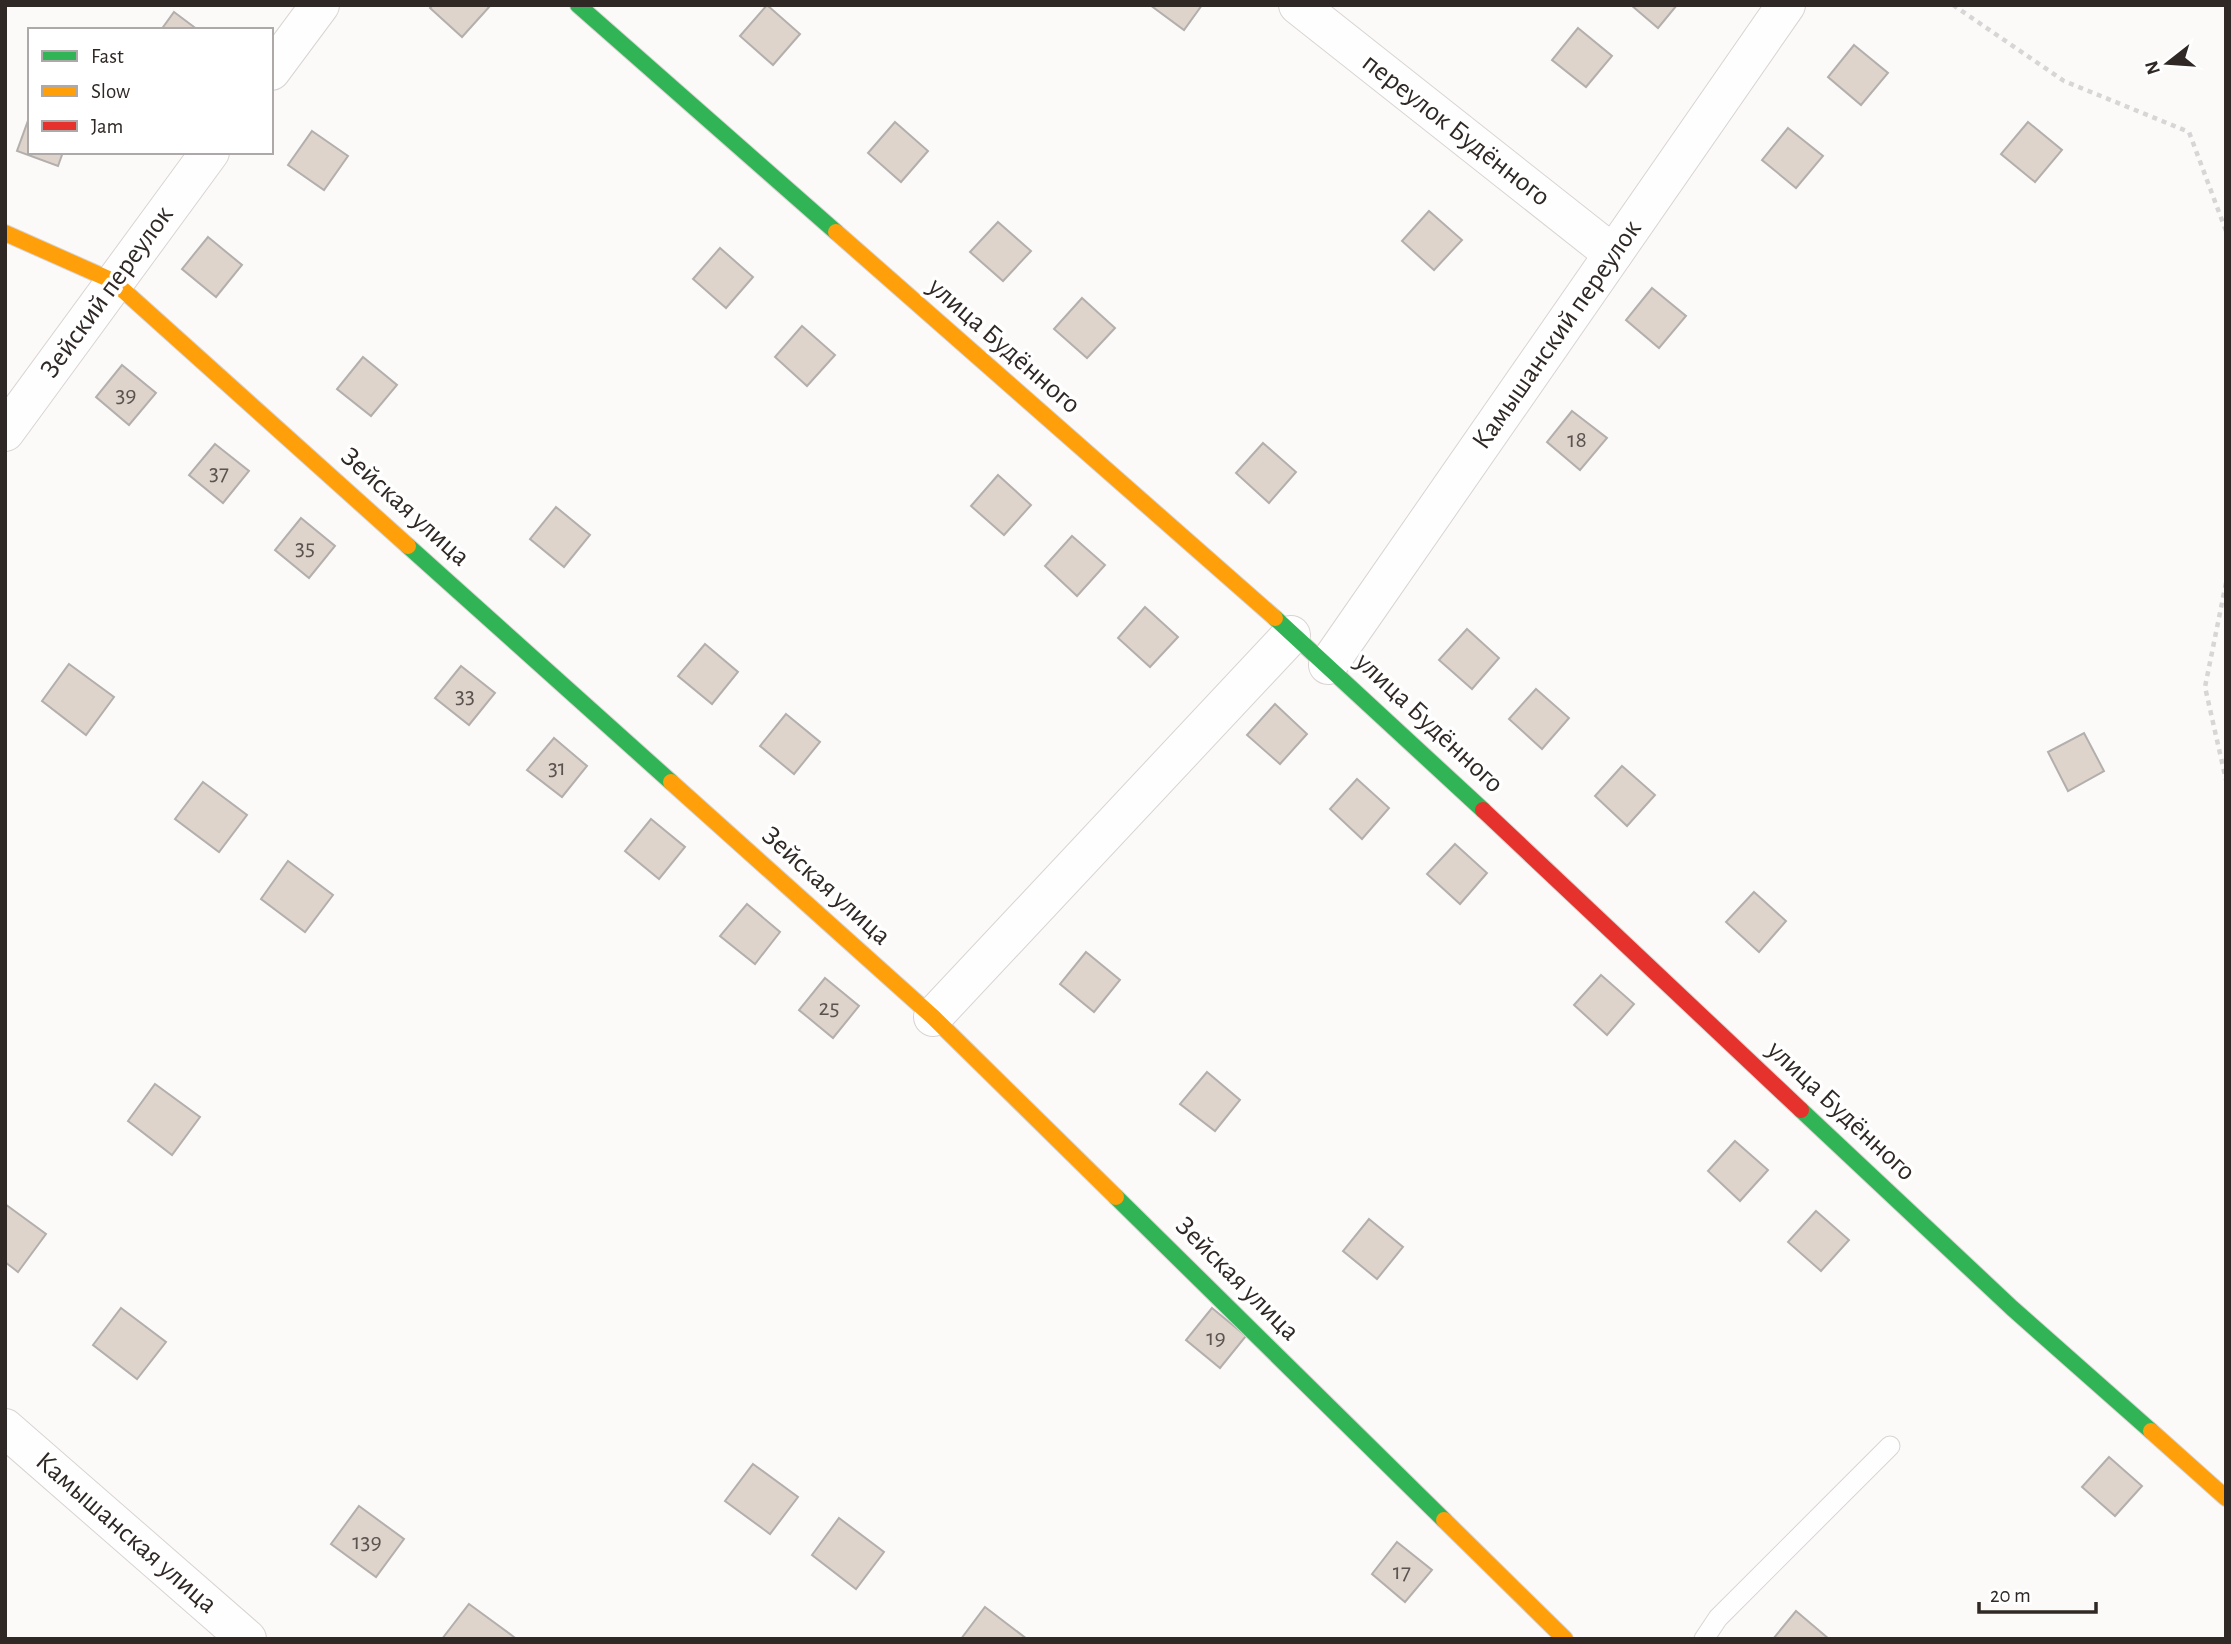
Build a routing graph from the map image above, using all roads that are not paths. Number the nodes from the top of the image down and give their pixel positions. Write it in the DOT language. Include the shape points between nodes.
graph roads {
  1 [pos="320,5"];
  2 [pos="578,5"];
  3 [pos="1298,5"];
  4 [pos="1786,5"];
  5 [pos="273,68"];
  6 [pos="208,154"];
  7 [pos="5,233"];
  8 [pos="1613,254"];
  9 [pos="113,281"];
  10 [pos="5,432"];
  11 [pos="1292,635"];
  12 [pos="1328,665"];
  13 [pos="933,1017"];
  14 [pos="5,1428"];
  15 [pos="1890,1446"];
  16 [pos="2226,1498"];
  17 [pos="247,1639"];
  18 [pos="1565,1639"];
  19 [pos="1704,1639"];
  1 -- 5 [label="street"];
  2 -- 11 [label="street, улица Будённого"];
  3 -- 8 [label="street, переулок Будённого"];
  4 -- 8 [label="street, Камышанский переулок"];
  6 -- 9 [label="street, Зейский переулок"];
  7 -- 9 [label="street, Зейская улица"];
  8 -- 12 [label="street, Камышанский переулок"];
  9 -- 10 [label="street, Зейский переулок"];
  9 -- 13 [label="street, Зейская улица"];
  11 -- 12 [label="street, улица Будённого"];
  11 -- 13 [label="street"];
  12 -- 16 [label="street, улица Будённого" via="2012,1308"];
  13 -- 18 [label="street, Зейская улица"];
  14 -- 17 [label="street, Камышанская улица"];
  15 -- 19 [label="lane" via="1718,1618"];
}
